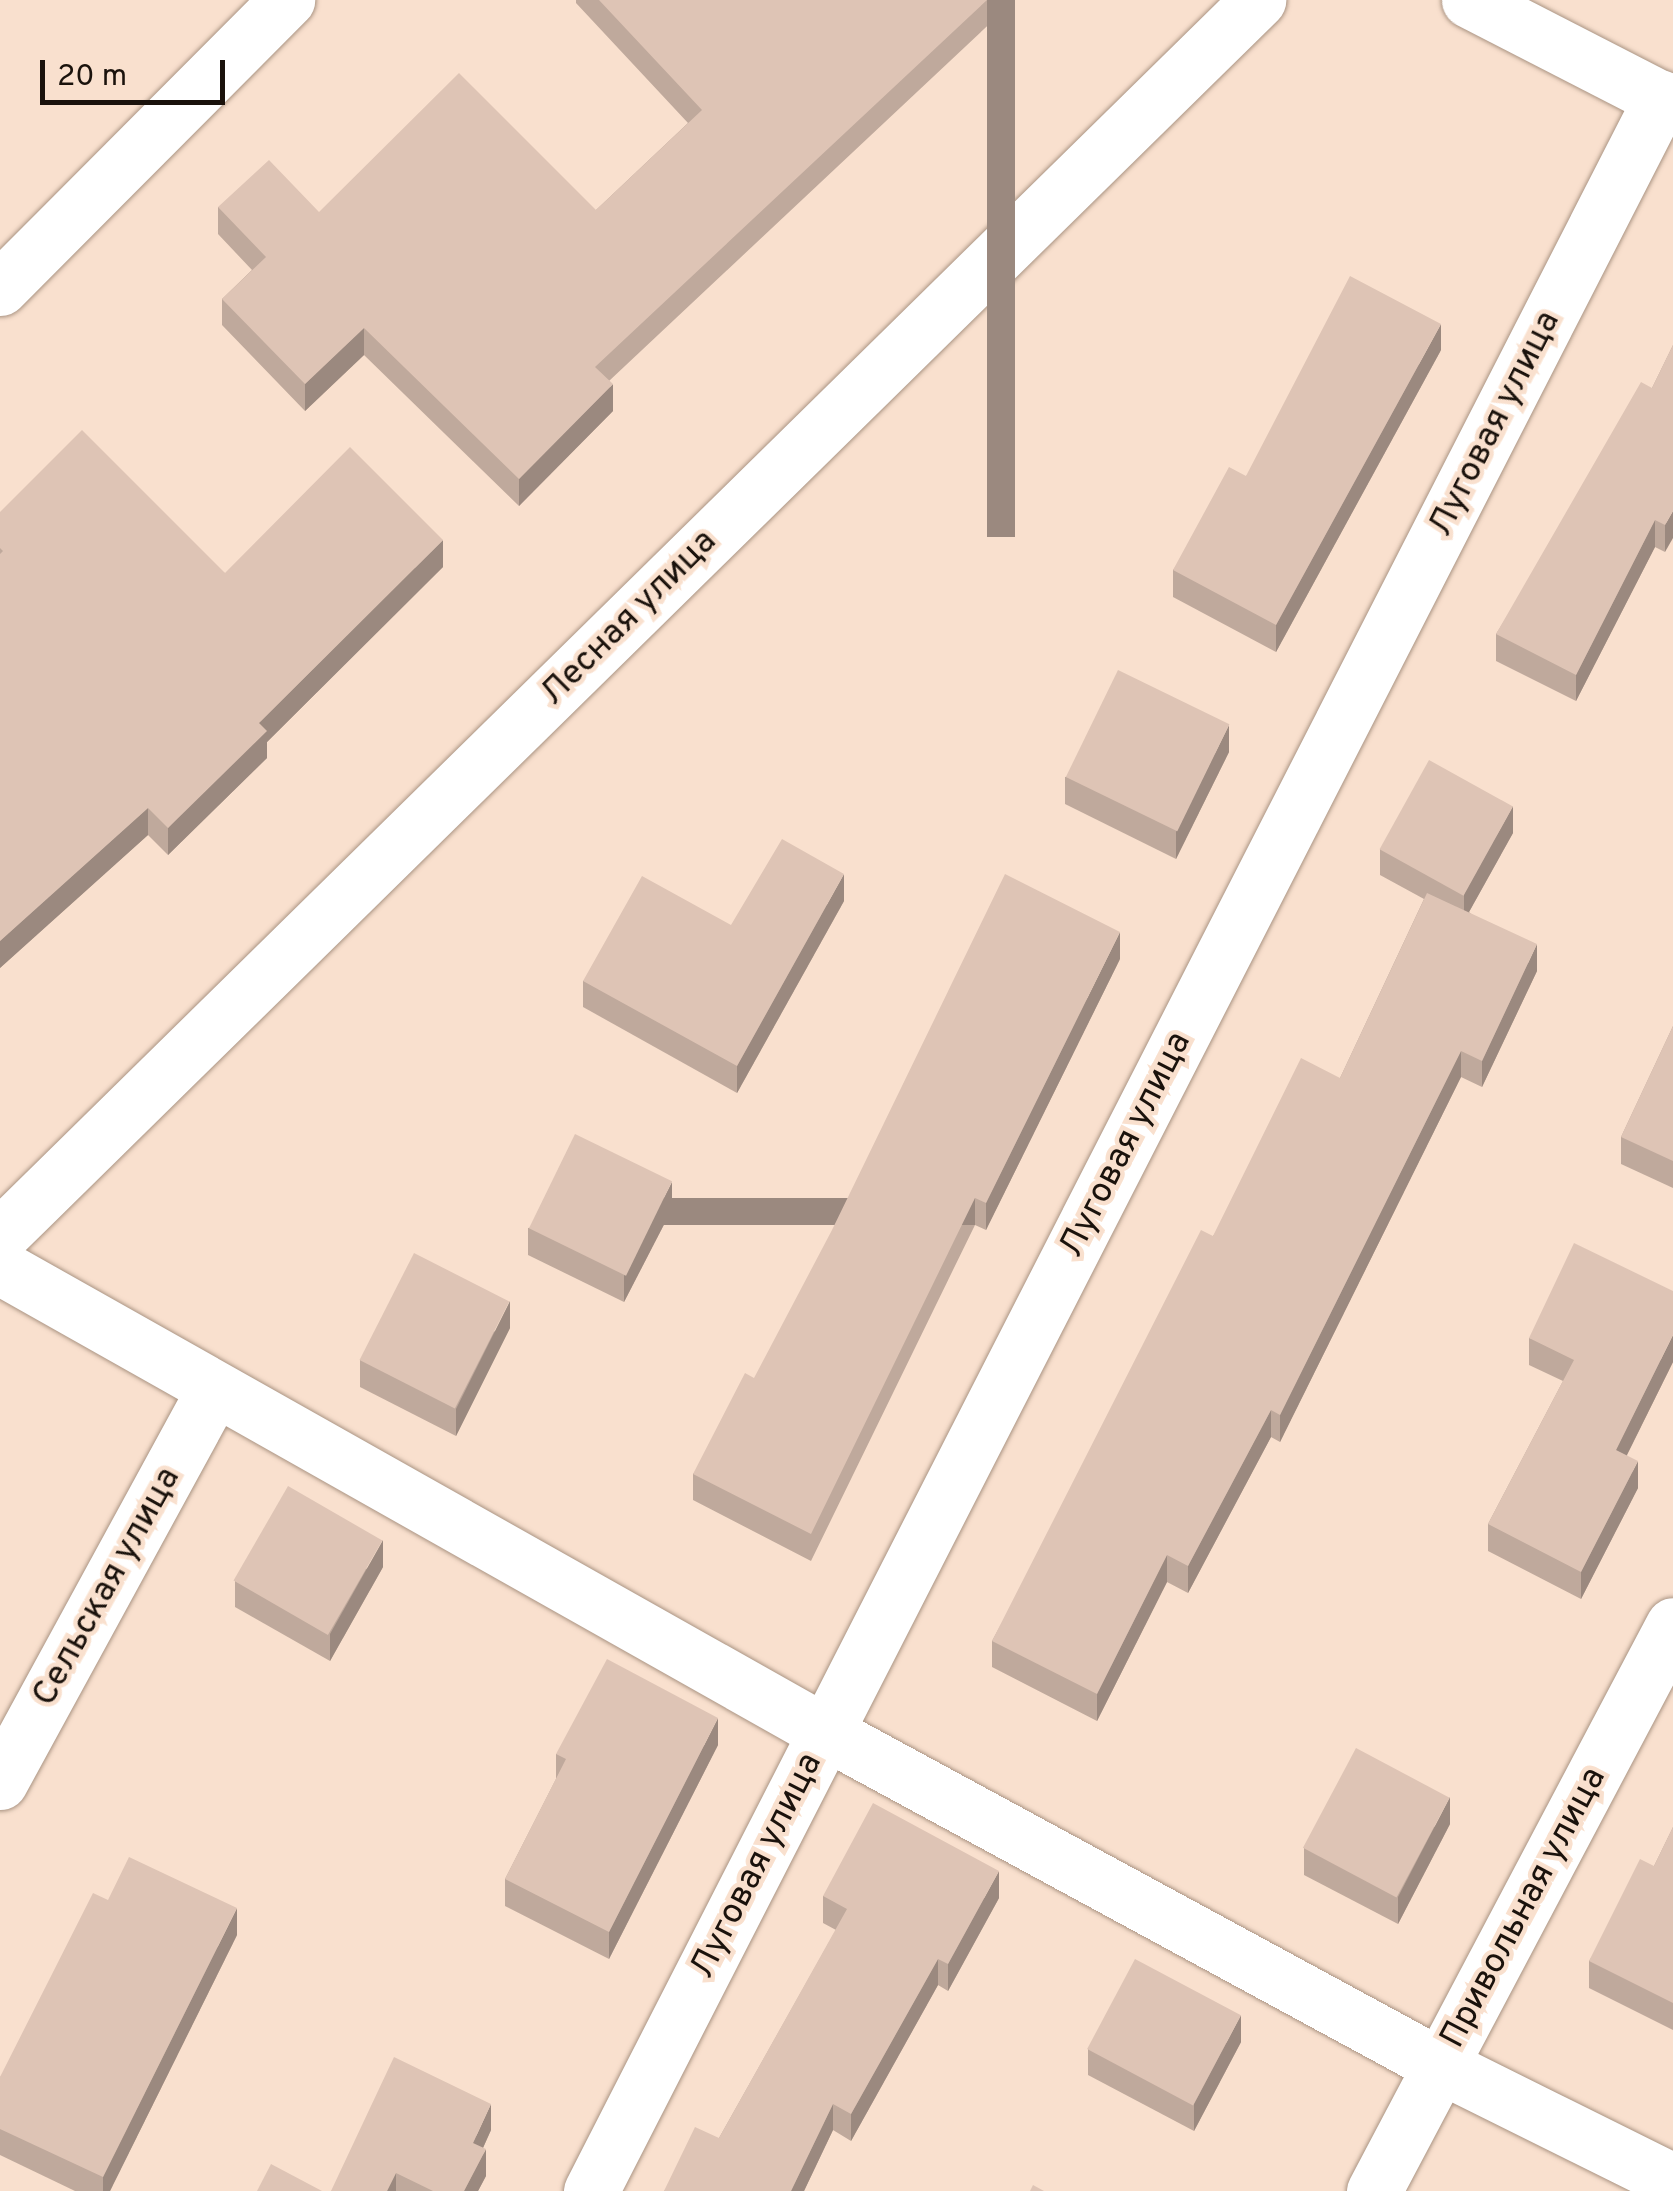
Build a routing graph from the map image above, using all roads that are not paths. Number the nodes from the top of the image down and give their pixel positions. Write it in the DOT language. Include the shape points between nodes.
graph roads {
  1 [pos="287,0"];
  2 [pos="1258,0"];
  3 [pos="1470,0"];
  4 [pos="1530,12"];
  5 [pos="1667,101"];
  6 [pos="0,288"];
  7 [pos="0,1236"];
  8 [pos="0,1267"];
  9 [pos="213,1392"];
  10 [pos="1673,1625"];
  11 [pos="825,1732"];
  12 [pos="0,1782"];
  13 [pos="1442,2066"];
  14 [pos="1673,2180"];
  15 [pos="591,2191"];
  16 [pos="1374,2191"];
  1 -- 6 [label="street"];
  2 -- 7 [label="street, Лесная улица"];
  3 -- 4 [label="street"];
  4 -- 5 [label="street"];
  5 -- 11 [label="street, Луговая улица"];
  8 -- 9 [label="street"];
  9 -- 11 [label="street"];
  9 -- 12 [label="street, Сельская улица"];
  10 -- 13 [label="street, Привольная улица"];
  11 -- 13 [label="street"];
  11 -- 15 [label="street, Луговая улица"];
  13 -- 14 [label="street"];
  13 -- 16 [label="street, Привольная улица"];
}
